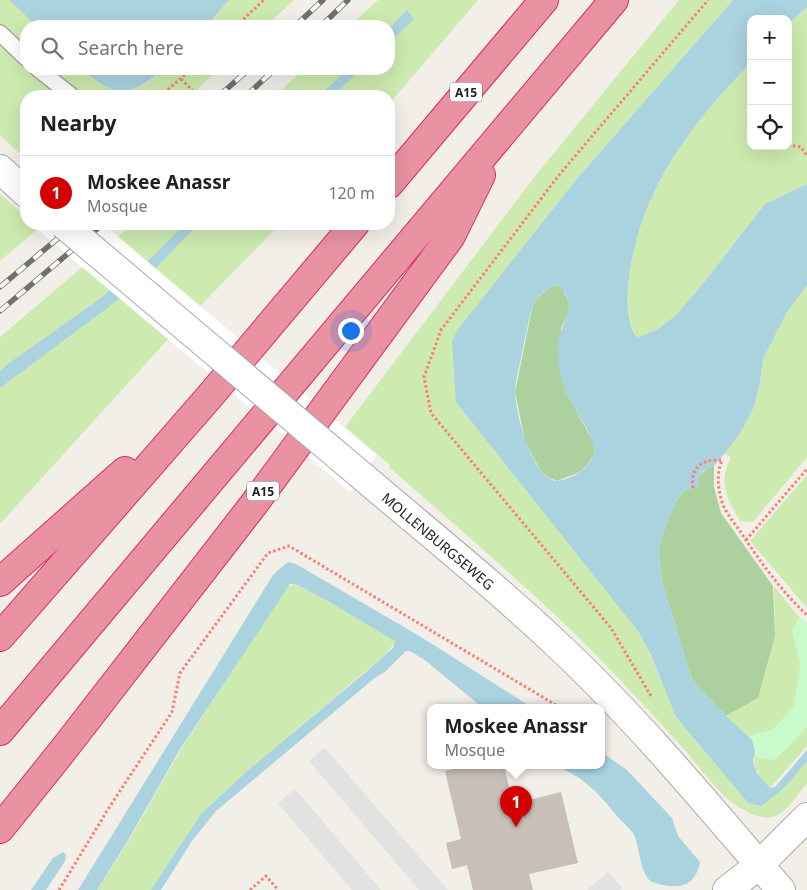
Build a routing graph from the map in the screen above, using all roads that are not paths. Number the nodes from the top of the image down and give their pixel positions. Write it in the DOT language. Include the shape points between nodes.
graph roads {
  1 [pos="544,0"];
  2 [pos="614,0"];
  3 [pos="0,33"];
  4 [pos="20,52"];
  5 [pos="46,75"];
  6 [pos="64,90"];
  7 [pos="500,136"];
  8 [pos="0,169"];
  9 [pos="395,177"];
  10 [pos="20,187"];
  11 [pos="70,230"];
  12 [pos="350,230"];
  13 [pos="210,396"];
  14 [pos="0,582"];
  15 [pos="0,637"];
  16 [pos="0,731"];
  17 [pos="807,817"];
  18 [pos="0,829"];
  19 [pos="759,865"];
  20 [pos="727,890"];
  21 [pos="782,890"];
  1 -- 9 [label="highway, A15"];
  2 -- 7 [label="highway, A15"];
  3 -- 4 [label="lane"];
  5 -- 6 [label="lane"];
  7 -- 16 [label="highway, A15"];
  7 -- 18 [label="highway, A15" via="451,236 254,504"];
  8 -- 10 [label="street"];
  11 -- 19 [label="street, MOLLENBURGSEWEG, bridge" via="501,594 566,653 621,708"];
  12 -- 13 [label="highway"];
  13 -- 14 [label="highway"];
  13 -- 15 [label="highway"];
  17 -- 19 [label="street"];
  19 -- 20 [label="street"];
  19 -- 21 [label="street, MOLLENBURGSEWEG"];
}
